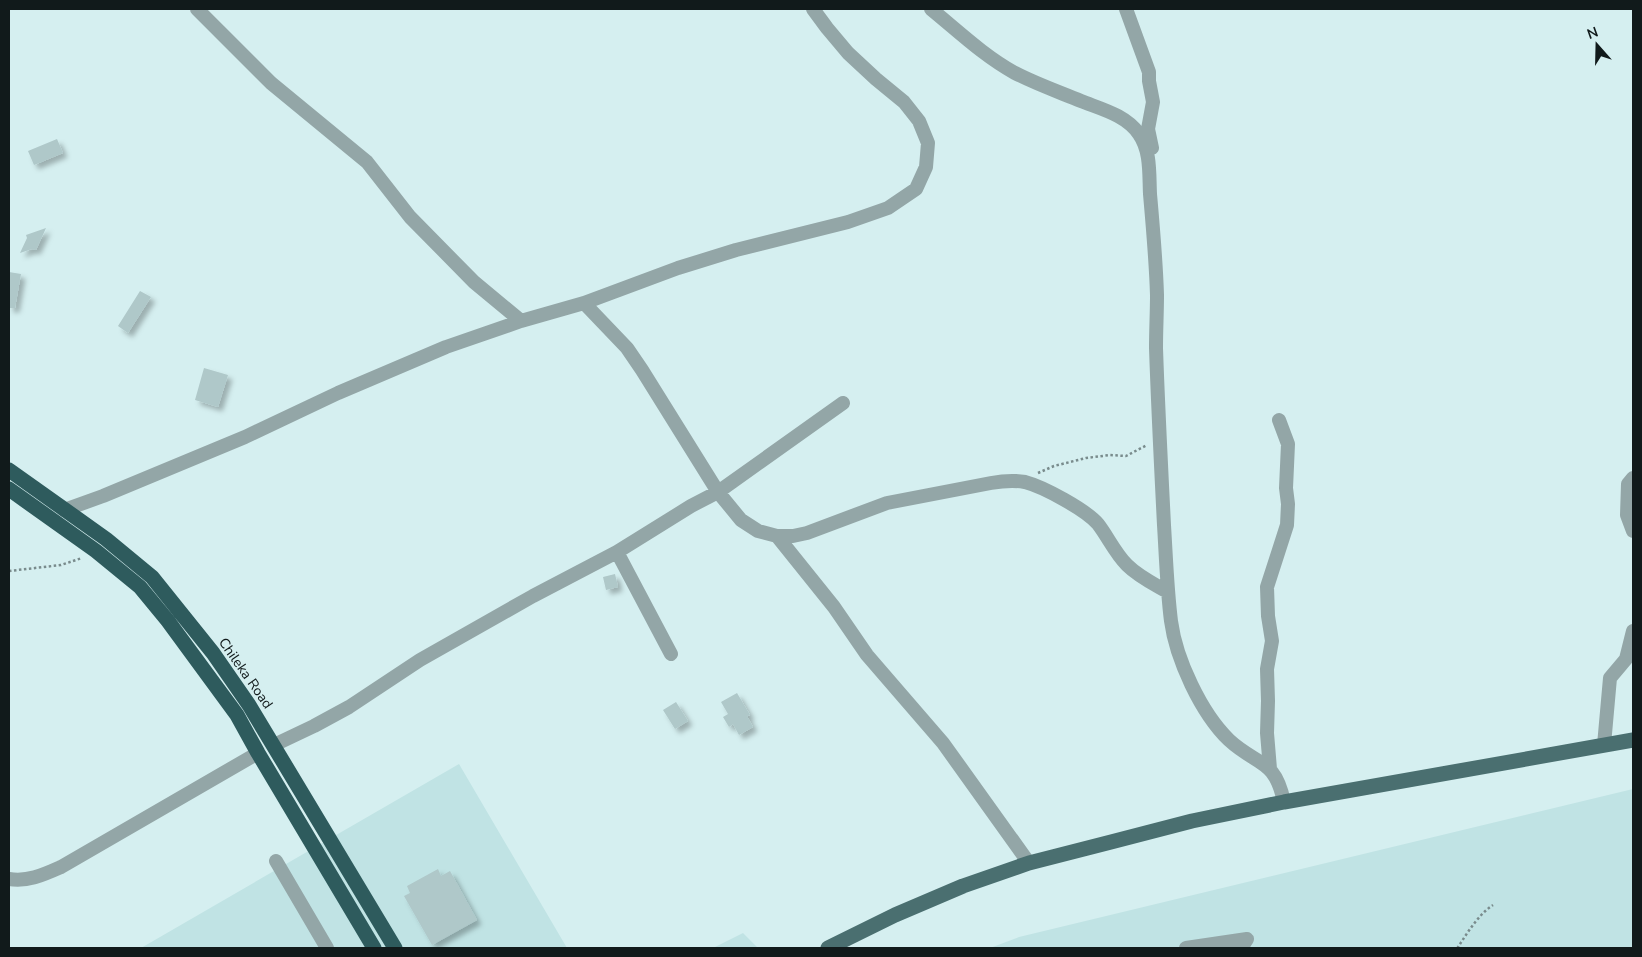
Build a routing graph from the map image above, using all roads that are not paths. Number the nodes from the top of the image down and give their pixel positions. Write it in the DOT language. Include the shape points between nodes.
graph roads {
  1 [pos="197,9"];
  2 [pos="813,9"];
  3 [pos="931,9"];
  4 [pos="1126,9"];
  5 [pos="1149,163"];
  6 [pos="584,303"];
  7 [pos="521,321"];
  8 [pos="842,404"];
  9 [pos="1279,420"];
  10 [pos="9,470"];
  11 [pos="1633,478"];
  12 [pos="9,488"];
  13 [pos="718,492"];
  14 [pos="64,510"];
  15 [pos="1633,531"];
  16 [pos="777,536"];
  17 [pos="617,552"];
  18 [pos="1168,592"];
  19 [pos="1633,630"];
  20 [pos="672,654"];
  21 [pos="1633,740"];
  22 [pos="274,745"];
  23 [pos="1604,745"];
  24 [pos="258,753"];
  25 [pos="1270,769"];
  26 [pos="1284,802"];
  27 [pos="276,862"];
  28 [pos="1029,863"];
  29 [pos="9,879"];
  30 [pos="327,948"];
  31 [pos="374,948"];
  32 [pos="395,948"];
  33 [pos="828,948"];
  34 [pos="1186,948"];
  35 [pos="1241,948"];
  1 -- 7 [label="street" via="271,83 367,162 410,217 474,282"];
  2 -- 6 [label="street" via="848,53 904,102 919,121 928,143 926,166 916,189 888,208 848,222 736,250"];
  3 -- 5 [label="street" via="1014,72 1131,124 1145,144"];
  4 -- 5 [label="street" via="1149,72 1153,102 1148,129 1152,150"];
  5 -- 18 [label="street"];
  6 -- 7 [label="street"];
  6 -- 13 [label="street" via="627,348"];
  7 -- 14 [label="street" via="390,370 245,437"];
  8 -- 13 [label="street"];
  9 -- 25 [label="street" via="1288,444 1288,504 1287,526 1267,587 1272,641 1267,669"];
  10 -- 14 [label="highway, Chileka Road"];
  11 -- 15 [label="street" via="1628,484 1626,515"];
  12 -- 24 [label="highway" via="140,587 237,715"];
  13 -- 16 [label="street" via="741,520 758,531"];
  13 -- 17 [label="street"];
  14 -- 22 [label="highway, Chileka Road" via="152,577 213,653"];
  16 -- 18 [label="street" via="808,533 863,511 913,498 1008,480 1026,482 1073,504 1088,515 1126,565"];
  16 -- 28 [label="street" via="873,662 943,743"];
  17 -- 20 [label="street"];
  17 -- 22 [label="street" via="428,655 349,707"];
  18 -- 25 [label="street" via="1176,647 1187,677 1208,714 1228,739"];
  19 -- 23 [label="street" via="1626,659 1610,678"];
  21 -- 23 [label="main road"];
  22 -- 32 [label="highway, Chileka Road"];
  23 -- 26 [label="main road"];
  24 -- 29 [label="street" via="60,867 38,878"];
  24 -- 31 [label="highway"];
  25 -- 26 [label="street" via="1277,776"];
  26 -- 28 [label="main road" via="1192,821"];
  27 -- 30 [label="street"];
  28 -- 33 [label="main road" via="903,911"];
  34 -- 35 [label="street" via="1247,939"];
}
